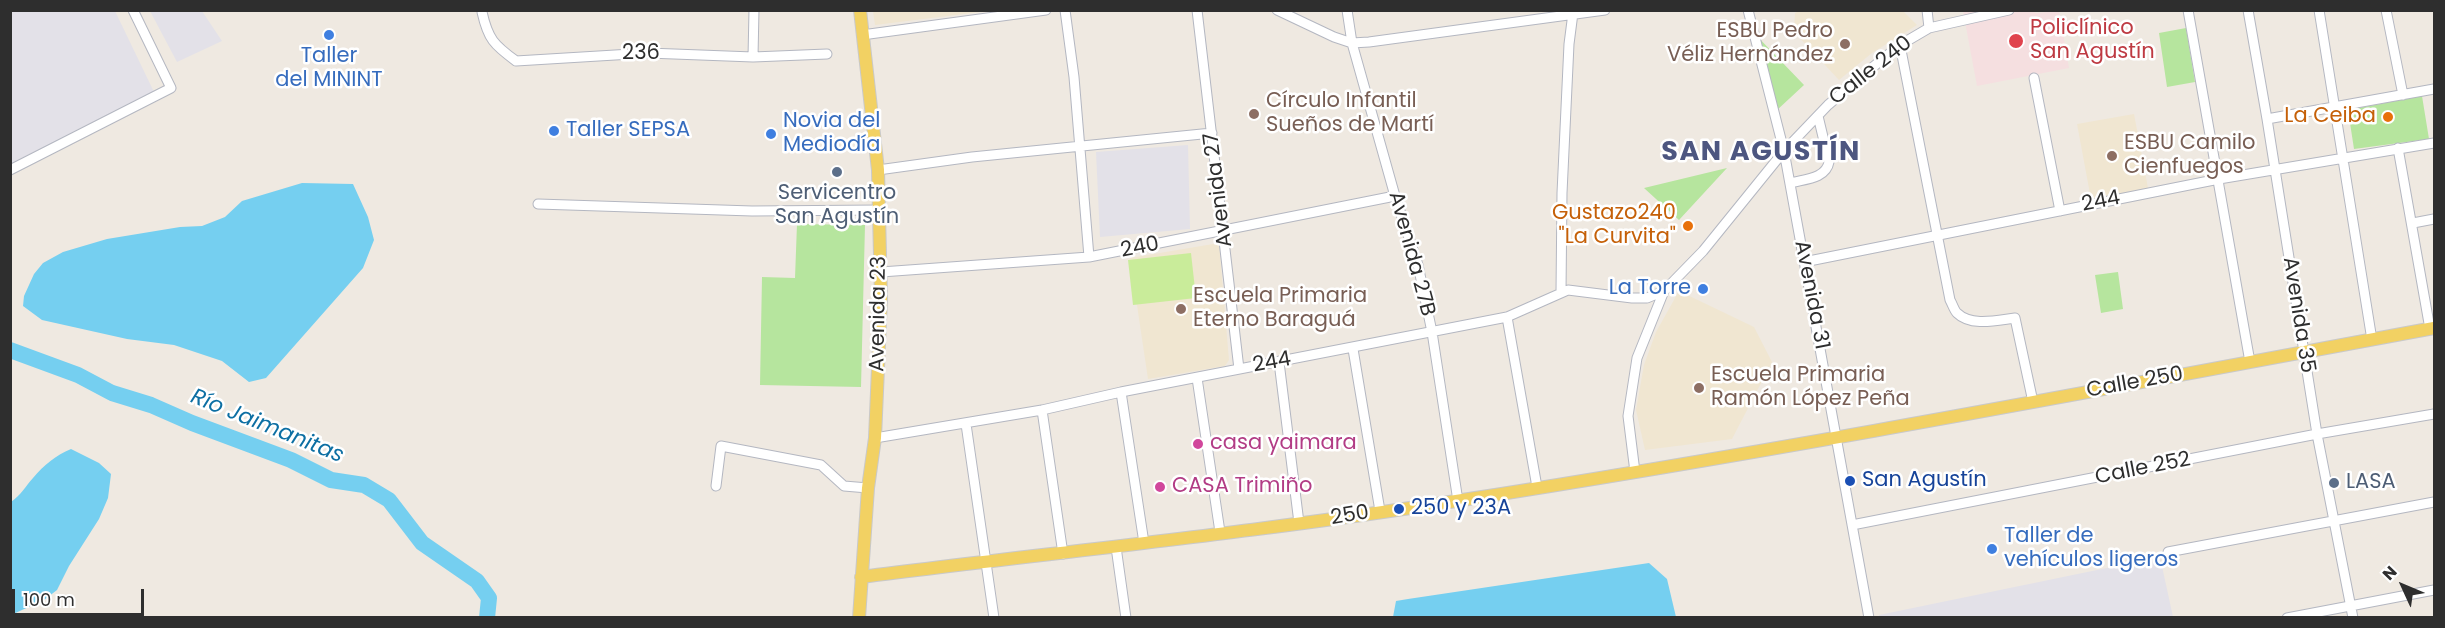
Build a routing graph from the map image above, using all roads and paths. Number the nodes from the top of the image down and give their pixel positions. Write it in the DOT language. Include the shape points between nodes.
graph roads {
  1 [pos="133,10"];
  2 [pos="754,10"];
  3 [pos="860,10"];
  4 [pos="1046,10"];
  5 [pos="1065,10"];
  6 [pos="1197,10"];
  7 [pos="1278,10"];
  8 [pos="1347,10"];
  9 [pos="1605,10"];
  10 [pos="1748,10"];
  11 [pos="1927,10"];
  12 [pos="2009,10"];
  13 [pos="2188,10"];
  14 [pos="2248,10"];
  15 [pos="2319,10"];
  16 [pos="2386,10"];
  17 [pos="482,12"];
  18 [pos="1573,13"];
  19 [pos="1929,28"];
  20 [pos="862,35"];
  21 [pos="1352,43"];
  22 [pos="1900,45"];
  23 [pos="827,54"];
  24 [pos="753,57"];
  25 [pos="2034,78"];
  26 [pos="2434,89"];
  27 [pos="2403,95"];
  28 [pos="2336,107"];
  29 [pos="1818,116"];
  30 [pos="2267,119"];
  31 [pos="1212,133"];
  32 [pos="2434,143"];
  33 [pos="1079,145"];
  34 [pos="2398,148"];
  35 [pos="1784,151"];
  36 [pos="2343,157"];
  37 [pos="10,170"];
  38 [pos="878,170"];
  39 [pos="2275,170"];
  40 [pos="2219,179"];
  41 [pos="1790,183"];
  42 [pos="1395,196"];
  43 [pos="538,204"];
  44 [pos="880,210"];
  45 [pos="2060,211"];
  46 [pos="2434,219"];
  47 [pos="2413,223"];
  48 [pos="1224,232"];
  49 [pos="1937,235"];
  50 [pos="1089,257"];
  51 [pos="1804,262"];
  52 [pos="881,272"];
  53 [pos="1664,291"];
  54 [pos="1561,292"];
  55 [pos="1507,317"];
  56 [pos="2432,328"];
  57 [pos="1432,332"];
  58 [pos="2372,340"];
  59 [pos="1353,349"];
  60 [pos="2303,352"];
  61 [pos="1279,362"];
  62 [pos="2250,362"];
  63 [pos="1239,369"];
  64 [pos="1197,378"];
  65 [pos="1121,392"];
  66 [pos="2033,402"];
  67 [pos="1042,410"];
  68 [pos="2434,414"];
  69 [pos="966,424"];
  70 [pos="2317,434"];
  71 [pos="875,438"];
  72 [pos="1836,438"];
  73 [pos="1635,472"];
  74 [pos="716,486"];
  75 [pos="1537,487"];
  76 [pos="868,488"];
  77 [pos="1458,501"];
  78 [pos="2434,502"];
  79 [pos="1380,511"];
  80 [pos="2333,521"];
  81 [pos="1299,523"];
  82 [pos="1852,525"];
  83 [pos="1220,532"];
  84 [pos="1144,543"];
  85 [pos="1116,547"];
  86 [pos="2168,552"];
  87 [pos="1063,554"];
  88 [pos="985,561"];
  89 [pos="861,577"];
  90 [pos="2434,590"];
  91 [pos="2350,606"];
  92 [pos="860,618"];
  93 [pos="994,618"];
  94 [pos="1126,618"];
  95 [pos="1869,618"];
  96 [pos="2287,618"];
  97 [pos="2353,618"];
  1 -- 37 [label="street" via="171,88"];
  2 -- 24 [label="street"];
  3 -- 20 [label="main road, Avenida 23"];
  4 -- 20 [label="street"];
  5 -- 33 [label="street"];
  6 -- 31 [label="street, Avenida 27"];
  7 -- 21 [label="street"];
  8 -- 21 [label="street, Avenida 27B"];
  9 -- 18 [label="street"];
  10 -- 35 [label="street, Avenida 31"];
  11 -- 19 [label="street"];
  12 -- 19 [label="street, Calle 240"];
  13 -- 40 [label="street"];
  14 -- 30 [label="street, Avenida 35"];
  15 -- 28 [label="street"];
  16 -- 27 [label="street"];
  17 -- 24 [label="street, 236" via="487,34 516,61 648,53"];
  18 -- 21 [label="street"];
  18 -- 54 [label="street" via="1562,193"];
  19 -- 22 [label="street, Calle 240"];
  20 -- 38 [label="main road, Avenida 23"];
  21 -- 42 [label="street, Avenida 27B"];
  22 -- 29 [label="street, Calle 240"];
  22 -- 49 [label="street"];
  23 -- 24 [label="street, 236"];
  25 -- 45 [label="street"];
  26 -- 27 [label="street"];
  27 -- 28 [label="street"];
  28 -- 30 [label="street"];
  28 -- 36 [label="street"];
  29 -- 35 [label="street, Calle 240"];
  29 -- 41 [label="street" via="1829,162 1827,170"];
  30 -- 39 [label="street, Avenida 35"];
  31 -- 33 [label="street"];
  31 -- 48 [label="street, Avenida 27"];
  32 -- 34 [label="street, 244"];
  33 -- 38 [label="street"];
  33 -- 50 [label="street"];
  34 -- 36 [label="street, 244"];
  34 -- 47 [label="street"];
  35 -- 41 [label="street, Avenida 31"];
  35 -- 53 [label="street" via="1703,251"];
  36 -- 39 [label="street, 244"];
  36 -- 58 [label="street"];
  38 -- 44 [label="main road, Avenida 23"];
  39 -- 40 [label="street, 244"];
  39 -- 60 [label="street, Avenida 35"];
  40 -- 45 [label="street, 244"];
  40 -- 62 [label="street"];
  41 -- 51 [label="street, Avenida 31"];
  42 -- 48 [label="street, 240"];
  42 -- 57 [label="street, Avenida 27B" via="1418,265"];
  43 -- 44 [label="street" via="752,211"];
  44 -- 52 [label="main road, Avenida 23"];
  45 -- 49 [label="street, 244"];
  46 -- 47 [label="street"];
  47 -- 56 [label="street"];
  48 -- 50 [label="street, 240"];
  48 -- 63 [label="street, Avenida 27"];
  49 -- 51 [label="street, 244"];
  49 -- 66 [label="street" via="1950,300 1957,313 1981,322 2015,318"];
  50 -- 52 [label="street, 240"];
  51 -- 72 [label="street, Avenida 31"];
  52 -- 71 [label="main road, Avenida 23"];
  53 -- 54 [label="street, 244" via="1647,298"];
  53 -- 73 [label="street" via="1637,357 1628,416"];
  54 -- 55 [label="street, 244"];
  55 -- 57 [label="street, 244"];
  55 -- 75 [label="street"];
  56 -- 58 [label="main road, Calle 250"];
  57 -- 59 [label="street, 244"];
  57 -- 77 [label="street, Avenida 27B"];
  58 -- 60 [label="main road, Calle 250"];
  59 -- 61 [label="street, 244"];
  59 -- 79 [label="street"];
  60 -- 62 [label="main road, Calle 250"];
  60 -- 70 [label="street, Avenida 35"];
  61 -- 63 [label="street, 244"];
  61 -- 81 [label="street"];
  62 -- 66 [label="main road, Calle 250"];
  63 -- 64 [label="street, 244"];
  64 -- 65 [label="street, 244"];
  64 -- 83 [label="street"];
  65 -- 67 [label="street, 244"];
  65 -- 84 [label="street"];
  66 -- 72 [label="main road, Calle 250"];
  67 -- 69 [label="street, 244"];
  67 -- 87 [label="street"];
  68 -- 70 [label="street, Calle 252"];
  69 -- 71 [label="street, 244"];
  69 -- 88 [label="street"];
  70 -- 80 [label="street, Avenida 35"];
  70 -- 82 [label="street, Calle 252"];
  71 -- 76 [label="main road, Avenida 23"];
  72 -- 73 [label="main road, 250"];
  72 -- 82 [label="street, Avenida 31"];
  73 -- 75 [label="main road, 250"];
  74 -- 76 [label="street" via="721,446 821,465 844,486"];
  75 -- 77 [label="main road, 250"];
  76 -- 89 [label="main road, Avenida 23"];
  77 -- 79 [label="main road, 250"];
  78 -- 80 [label="street"];
  79 -- 81 [label="main road, 250"];
  80 -- 86 [label="street"];
  80 -- 91 [label="street, Avenida 35"];
  81 -- 83 [label="main road, 250"];
  82 -- 95 [label="street, Avenida 31"];
  83 -- 84 [label="main road, 250"];
  84 -- 85 [label="main road, 250"];
  85 -- 87 [label="main road, 250"];
  85 -- 94 [label="street"];
  87 -- 88 [label="main road, 250"];
  88 -- 89 [label="main road, 250"];
  88 -- 93 [label="street"];
  89 -- 92 [label="main road, Avenida 23"];
  90 -- 91 [label="street"];
  91 -- 96 [label="street"];
  91 -- 97 [label="street, Avenida 35"];
}
